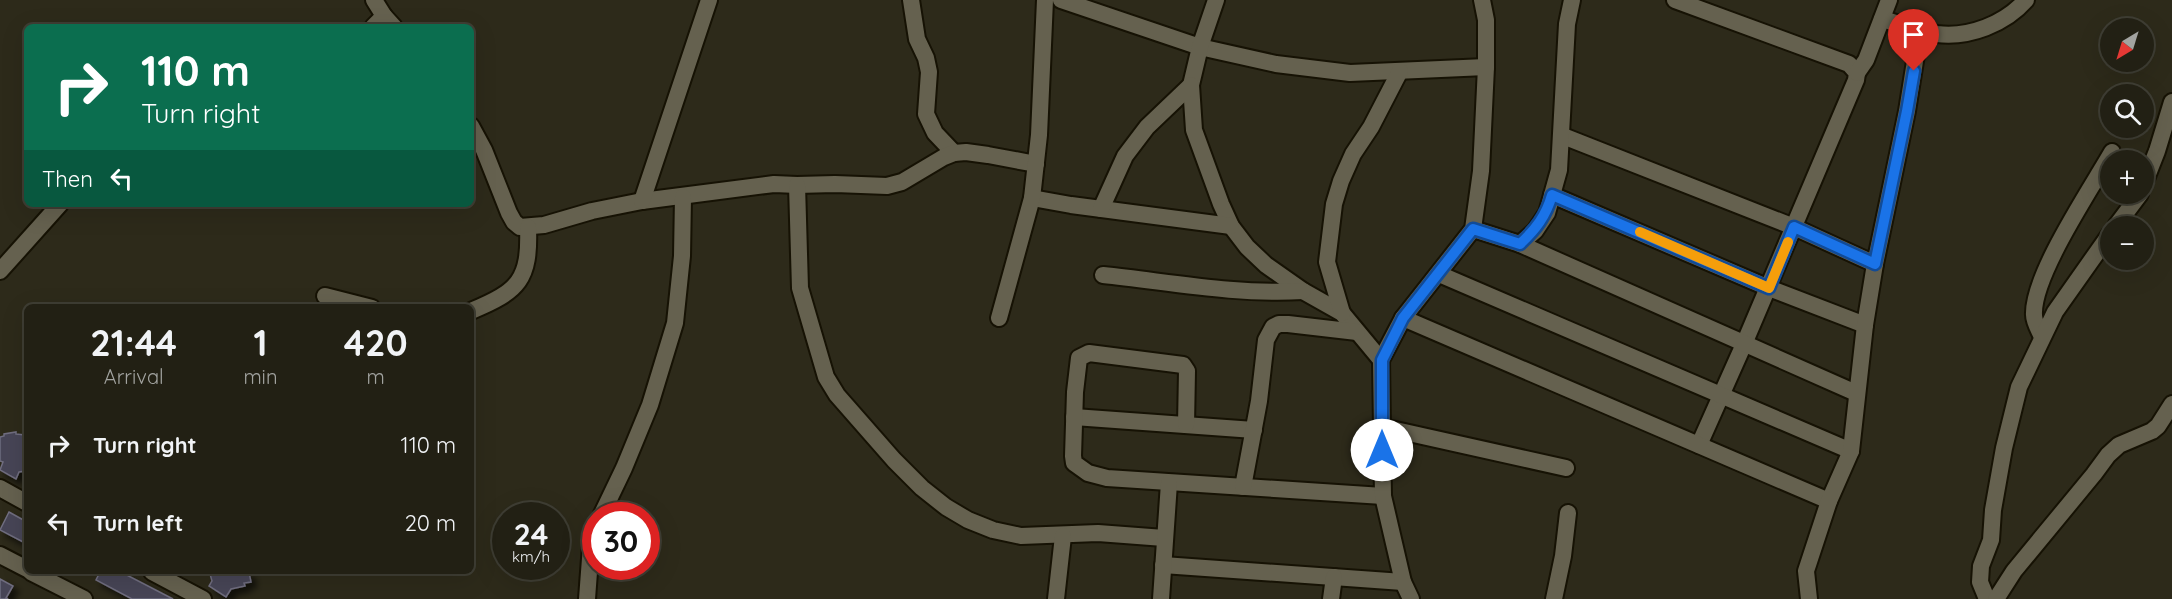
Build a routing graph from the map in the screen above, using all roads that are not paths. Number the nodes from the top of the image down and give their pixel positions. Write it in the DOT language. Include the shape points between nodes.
graph roads {
  1 [pos="374,0"];
  2 [pos="709,0"];
  3 [pos="910,0"];
  4 [pos="1045,0"];
  5 [pos="1061,0"];
  6 [pos="1216,0"];
  7 [pos="1482,0"];
  8 [pos="1572,0"];
  9 [pos="1675,0"];
  10 [pos="1889,0"];
  11 [pos="2026,0"];
  12 [pos="1882,19"];
  13 [pos="384,23"];
  14 [pos="1920,30"];
  15 [pos="1200,47"];
  16 [pos="1486,67"];
  17 [pos="1400,71"];
  18 [pos="1857,73"];
  19 [pos="1191,85"];
  20 [pos="2172,102"];
  21 [pos="474,132"];
  22 [pos="1563,136"];
  23 [pos="954,153"];
  24 [pos="2154,159"];
  25 [pos="1036,164"];
  26 [pos="2100,173"];
  27 [pos="797,185"];
  28 [pos="1552,195"];
  29 [pos="683,197"];
  30 [pos="1032,198"];
  31 [pos="642,201"];
  32 [pos="57,207"];
  33 [pos="1101,209"];
  34 [pos="1232,226"];
  35 [pos="1794,227"];
  36 [pos="528,228"];
  37 [pos="1473,229"];
  38 [pos="1520,244"];
  39 [pos="2100,248"];
  40 [pos="1875,264"];
  41 [pos="0,271"];
  42 [pos="1439,274"];
  43 [pos="1103,275"];
  44 [pos="1769,288"];
  45 [pos="1304,291"];
  46 [pos="325,296"];
  47 [pos="356,304"];
  48 [pos="474,310"];
  49 [pos="1342,313"];
  50 [pos="999,318"];
  51 [pos="1403,318"];
  52 [pos="1865,325"];
  53 [pos="1358,332"];
  54 [pos="2042,337"];
  55 [pos="1744,344"];
  56 [pos="1382,360"];
  57 [pos="1856,393"];
  58 [pos="1720,395"];
  59 [pos="2172,404"];
  60 [pos="1074,417"];
  61 [pos="1185,425"];
  62 [pos="1382,427"];
  63 [pos="1254,430"];
  64 [pos="1700,445"];
  65 [pos="1851,451"];
  66 [pos="1566,468"];
  67 [pos="1169,483"];
  68 [pos="1243,487"];
  69 [pos="0,488"];
  70 [pos="1383,496"];
  71 [pos="24,501"];
  72 [pos="1830,501"];
  73 [pos="608,502"];
  74 [pos="1568,513"];
  75 [pos="1063,536"];
  76 [pos="1164,538"];
  77 [pos="0,555"];
  78 [pos="1164,565"];
  79 [pos="24,567"];
  80 [pos="35,574"];
  81 [pos="157,574"];
  82 [pos="1334,577"];
  83 [pos="588,580"];
  84 [pos="1403,582"];
  85 [pos="84,599"];
  86 [pos="203,599"];
  87 [pos="587,599"];
  88 [pos="1056,599"];
  89 [pos="1161,599"];
  90 [pos="1331,599"];
  91 [pos="1411,599"];
  92 [pos="1554,599"];
  93 [pos="1809,599"];
  94 [pos="1988,599"];
  95 [pos="1996,599"];
  1 -- 13 [label="street"];
  2 -- 31 [label="street"];
  3 -- 23 [label="street" via="917,39 929,72 926,114 935,133"];
  4 -- 25 [label="street"];
  5 -- 15 [label="street"];
  6 -- 15 [label="street"];
  7 -- 16 [label="street"];
  8 -- 22 [label="street" via="1567,24"];
  9 -- 18 [label="street" via="1849,64"];
  10 -- 12 [label="street"];
  11 -- 14 [label="street" via="2004,20 1981,29 1939,34"];
  12 -- 14 [label="street"];
  12 -- 18 [label="street"];
  14 -- 40 [label="street"];
  15 -- 17 [label="street" via="1276,64 1350,73"];
  15 -- 19 [label="street"];
  16 -- 17 [label="street"];
  16 -- 37 [label="street" via="1481,171"];
  17 -- 49 [label="street" via="1353,154 1334,204 1327,262"];
  18 -- 35 [label="street"];
  19 -- 33 [label="street" via="1147,127 1125,156"];
  19 -- 34 [label="street" via="1194,130"];
  20 -- 24 [label="street"];
  21 -- 36 [label="street" via="514,222"];
  22 -- 28 [label="street"];
  22 -- 35 [label="street"];
  23 -- 25 [label="street"];
  23 -- 27 [label="street" via="902,182 887,186"];
  25 -- 30 [label="street"];
  26 -- 54 [label="street" via="2041,281 2034,317"];
  27 -- 29 [label="street" via="774,184"];
  27 -- 75 [label="street" via="800,288 826,377 837,395 894,460 953,511 993,530 1021,536"];
  28 -- 38 [label="street" via="1547,213"];
  28 -- 44 [label="street"];
  29 -- 31 [label="street"];
  29 -- 73 [label="street" via="675,323 650,405"];
  30 -- 33 [label="street"];
  30 -- 50 [label="street"];
  31 -- 36 [label="street"];
  32 -- 41 [label="street"];
  33 -- 34 [label="street"];
  34 -- 45 [label="street" via="1266,265"];
  35 -- 40 [label="street"];
  35 -- 44 [label="street"];
  36 -- 48 [label="street" via="529,251 523,277 500,297"];
  37 -- 38 [label="street"];
  37 -- 42 [label="street"];
  38 -- 55 [label="street"];
  39 -- 54 [label="street"];
  40 -- 52 [label="street"];
  42 -- 51 [label="street"];
  42 -- 58 [label="street"];
  43 -- 45 [label="street" via="1233,291"];
  44 -- 52 [label="street"];
  44 -- 55 [label="street"];
  45 -- 49 [label="street"];
  46 -- 47 [label="street"];
  49 -- 53 [label="street"];
  51 -- 56 [label="street"];
  51 -- 64 [label="street"];
  52 -- 57 [label="street"];
  53 -- 56 [label="street"];
  53 -- 63 [label="street" via="1288,324 1273,327 1266,340"];
  54 -- 94 [label="street" via="2019,387 2004,448 1990,540 1981,566 1980,582"];
  55 -- 57 [label="street"];
  55 -- 58 [label="street"];
  56 -- 62 [label="street"];
  57 -- 65 [label="street"];
  58 -- 64 [label="street"];
  58 -- 65 [label="street"];
  59 -- 95 [label="street" via="2152,431 2119,445 2108,455"];
  60 -- 61 [label="street"];
  60 -- 61 [label="street" via="1078,361 1089,353 1183,365 1187,371"];
  60 -- 67 [label="street" via="1073,456 1081,469 1094,476"];
  61 -- 63 [label="street"];
  62 -- 66 [label="street"];
  62 -- 70 [label="street"];
  63 -- 68 [label="street"];
  64 -- 72 [label="street"];
  65 -- 72 [label="street"];
  67 -- 68 [label="street"];
  67 -- 76 [label="street"];
  68 -- 70 [label="street"];
  69 -- 71 [label="street"];
  70 -- 84 [label="street"];
  72 -- 93 [label="street" via="1806,571"];
  74 -- 92 [label="street"];
  75 -- 76 [label="street" via="1098,533"];
  75 -- 88 [label="street"];
  76 -- 78 [label="street"];
  77 -- 79 [label="street"];
  78 -- 82 [label="street"];
  78 -- 89 [label="street"];
  80 -- 85 [label="street"];
  81 -- 86 [label="street"];
  82 -- 84 [label="street"];
  82 -- 90 [label="street"];
  83 -- 87 [label="street"];
  84 -- 91 [label="street"];
}
